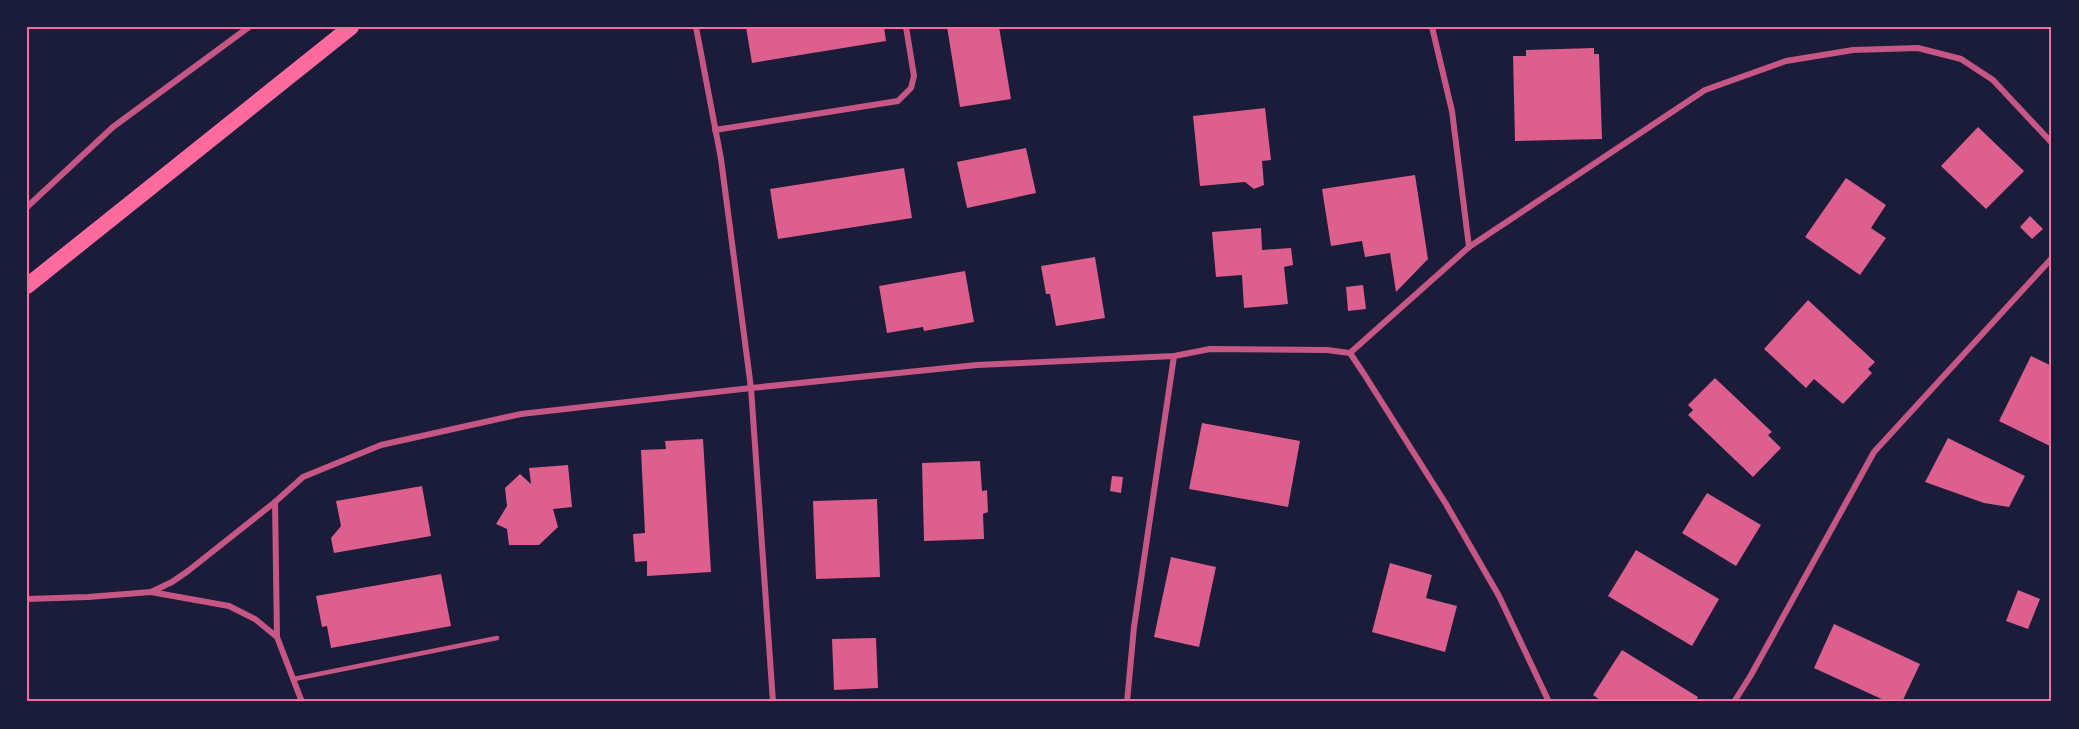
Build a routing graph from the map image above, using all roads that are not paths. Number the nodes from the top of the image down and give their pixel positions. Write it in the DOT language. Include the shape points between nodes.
graph roads {
  1 [pos="249,27"];
  2 [pos="351,27"];
  3 [pos="696,27"];
  4 [pos="906,27"];
  5 [pos="1432,27"];
  6 [pos="716,130"];
  7 [pos="2052,142"];
  8 [pos="27,207"];
  9 [pos="1469,247"];
  10 [pos="2052,258"];
  11 [pos="27,286"];
  12 [pos="1350,353"];
  13 [pos="1174,356"];
  14 [pos="751,388"];
  15 [pos="275,502"];
  16 [pos="151,592"];
  17 [pos="27,599"];
  18 [pos="277,637"];
  19 [pos="497,638"];
  20 [pos="294,679"];
  21 [pos="302,702"];
  22 [pos="773,702"];
  23 [pos="1127,702"];
  24 [pos="1549,702"];
  25 [pos="1734,702"];
  1 -- 8 [label="street" via="113,127"];
  2 -- 11 [label="highway"];
  3 -- 6 [label="street"];
  4 -- 6 [label="street" via="914,76 911,88 898,101"];
  5 -- 9 [label="street" via="1452,111"];
  6 -- 14 [label="street"];
  7 -- 9 [label="street" via="1993,80 1961,59 1918,48 1853,50 1786,61 1705,90"];
  9 -- 12 [label="street"];
  10 -- 25 [label="street" via="1874,452"];
  12 -- 13 [label="street" via="1209,349"];
  12 -- 24 [label="street" via="1499,596"];
  13 -- 14 [label="street" via="977,365"];
  13 -- 23 [label="street" via="1134,627"];
  14 -- 15 [label="street" via="521,414 381,445 303,477"];
  14 -- 22 [label="street"];
  15 -- 16 [label="street" via="188,571"];
  15 -- 18 [label="street"];
  16 -- 17 [label="street"];
  16 -- 18 [label="street" via="229,606 255,619"];
  18 -- 20 [label="street"];
  19 -- 20 [label="lane"];
  20 -- 21 [label="street"];
}
